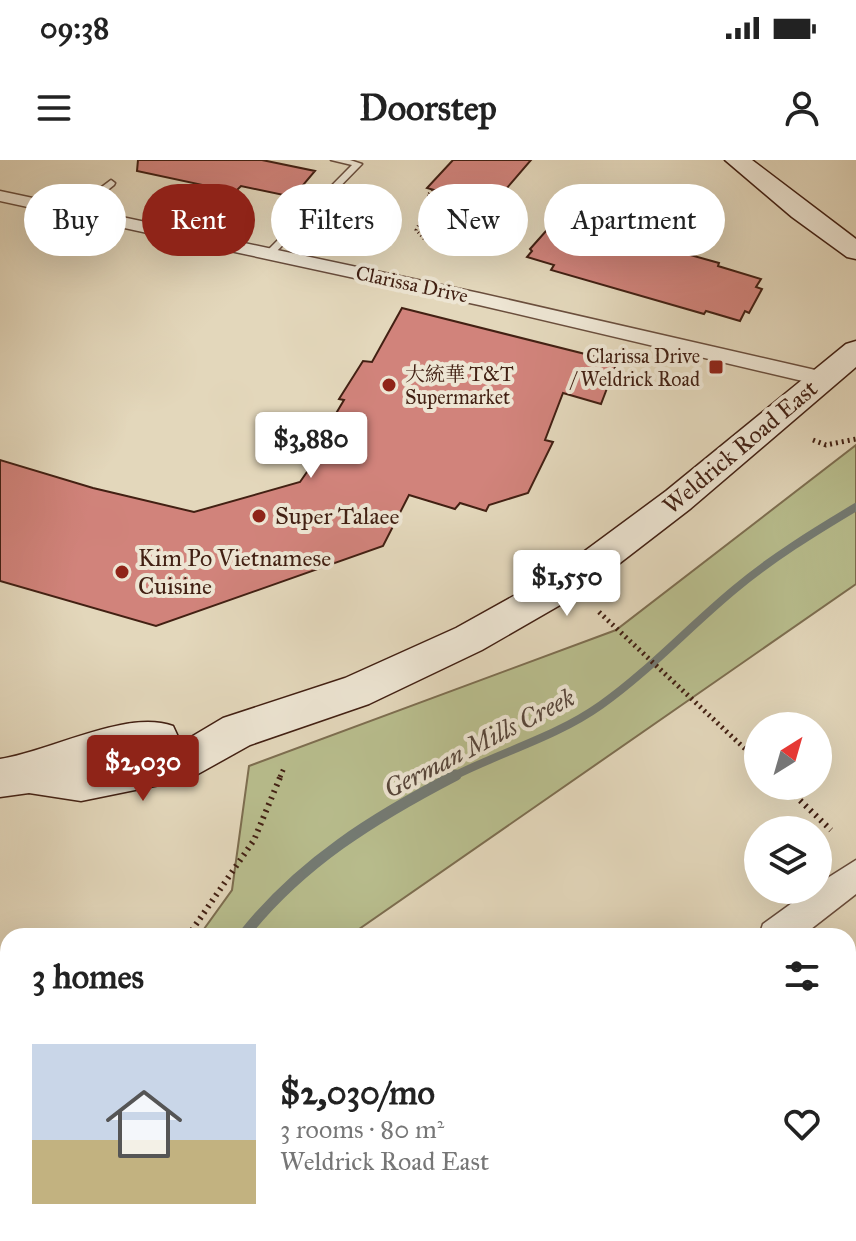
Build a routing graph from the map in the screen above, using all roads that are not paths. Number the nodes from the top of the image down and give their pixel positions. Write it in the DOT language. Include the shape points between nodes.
graph roads {
  1 [pos="335,160"];
  2 [pos="737,160"];
  3 [pos="360,162"];
  4 [pos="0,196"];
  5 [pos="24,201"];
  6 [pos="126,222"];
  7 [pos="856,251"];
  8 [pos="270,253"];
  9 [pos="856,351"];
  10 [pos="824,379"];
  11 [pos="15,776"];
  12 [pos="856,875"];
  13 [pos="786,928"];
  1 -- 3 [label="lane"];
  2 -- 7 [label="street"];
  3 -- 8 [label="lane"];
  4 -- 5 [label="street, Clarissa Drive"];
  6 -- 8 [label="street, Clarissa Drive"];
  8 -- 10 [label="street, Clarissa Drive"];
  9 -- 10 [label="street, Weldrick Road East"];
  10 -- 11 [label="street, Weldrick Road East" via="568,583 469,639 355,692 237,731 189,760 81,782"];
  12 -- 13 [label="street"];
}
